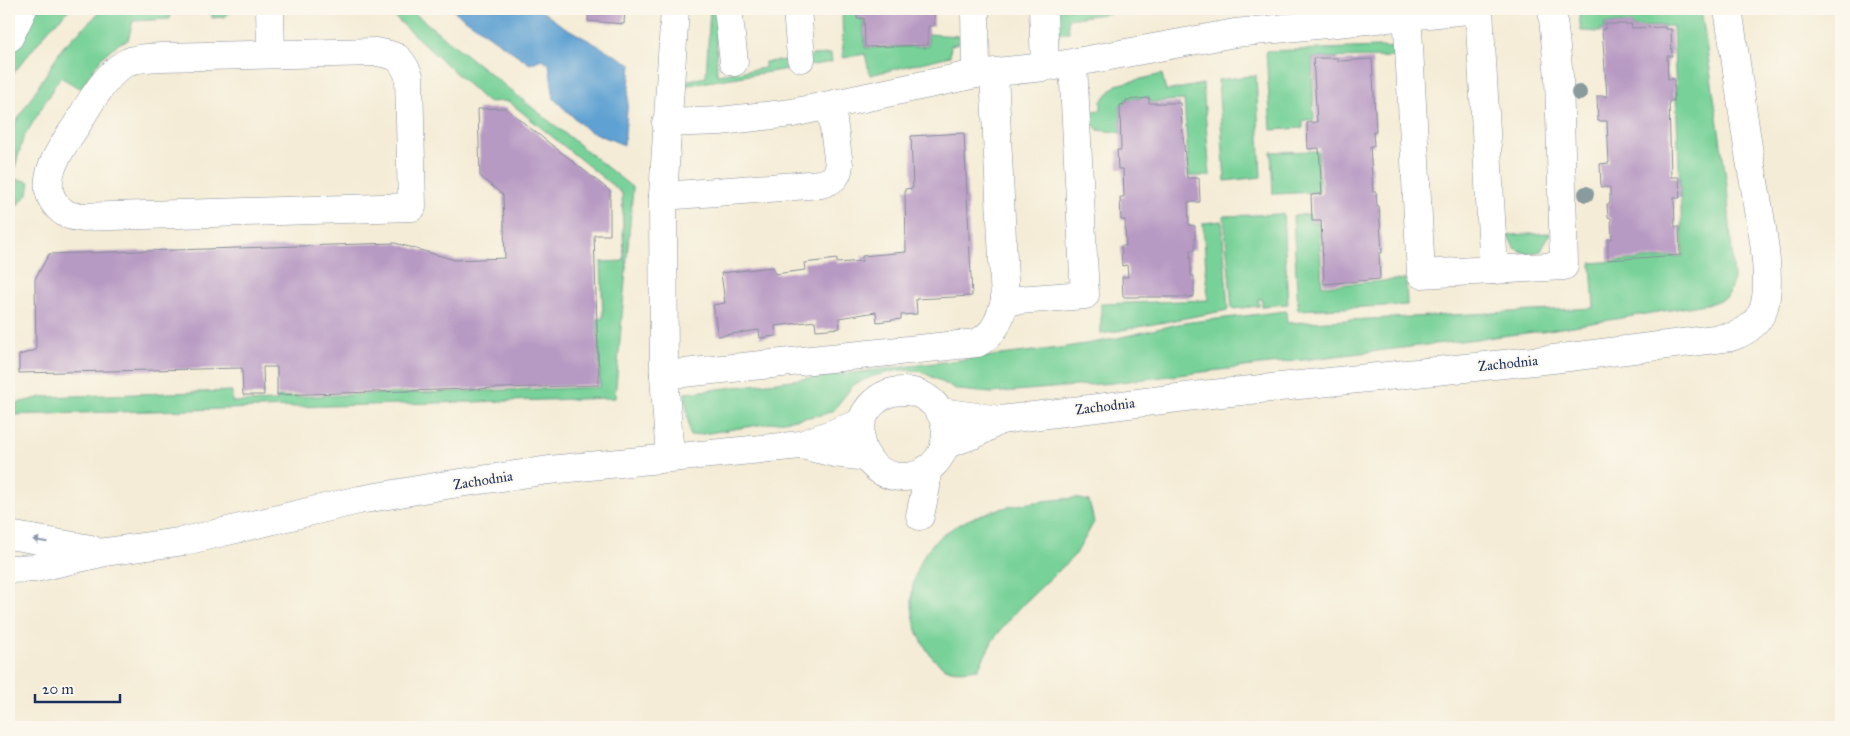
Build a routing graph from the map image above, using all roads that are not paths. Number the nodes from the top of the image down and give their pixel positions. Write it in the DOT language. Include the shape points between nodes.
graph roads {
  1 [pos="23,9"];
  2 [pos="270,9"];
  3 [pos="675,9"];
  4 [pos="728,9"];
  5 [pos="797,9"];
  6 [pos="975,9"];
  7 [pos="1043,9"];
  8 [pos="1479,9"];
  9 [pos="1552,9"];
  10 [pos="1728,9"];
  11 [pos="1408,13"];
  12 [pos="9,38"];
  13 [pos="272,54"];
  14 [pos="801,58"];
  15 [pos="734,62"];
  16 [pos="1073,64"];
  17 [pos="1044,67"];
  18 [pos="985,74"];
  19 [pos="831,106"];
  20 [pos="666,123"];
  21 [pos="663,196"];
  22 [pos="1494,270"];
  23 [pos="1005,301"];
  24 [pos="664,375"];
  25 [pos="940,412"];
  26 [pos="1000,420"];
  27 [pos="861,423"];
  28 [pos="801,445"];
  29 [pos="944,445"];
  30 [pos="670,456"];
  31 [pos="867,457"];
  32 [pos="9,535"];
  33 [pos="105,552"];
  34 [pos="9,569"];
  1 -- 12 [label="street"];
  2 -- 13 [label="street"];
  3 -- 20 [label="street"];
  4 -- 15 [label="street"];
  5 -- 14 [label="street"];
  6 -- 18 [label="street"];
  7 -- 17 [label="street"];
  8 -- 11 [label="street"];
  8 -- 22 [label="street"];
  9 -- 22 [label="street" via="1559,85 1564,266"];
  10 -- 26 [label="street, Zachodnia" via="1762,230 1766,280 1764,308 1756,322 1741,334"];
  11 -- 16 [label="street" via="1236,33"];
  11 -- 22 [label="street" via="1421,274"];
  13 -- 13 [label="street" via="162,57 127,62 113,73 88,106 56,159 49,181 49,192 54,202 68,216 78,217 412,206 409,76 404,64 395,55 376,52"];
  16 -- 17 [label="street"];
  16 -- 23 [label="street" via="1085,295"];
  17 -- 18 [label="street"];
  18 -- 19 [label="street"];
  18 -- 23 [label="street"];
  19 -- 20 [label="street" via="720,121"];
  19 -- 21 [label="street" via="839,165 832,181"];
  20 -- 21 [label="street"];
  21 -- 24 [label="street"];
  23 -- 24 [label="street" via="996,329 977,343"];
  24 -- 30 [label="street"];
  25 -- 26 [label="street, Zachodnia"];
  25 -- 27 [label="street" via="919,394 890,392 867,409"];
  25 -- 29 [label="street" via="945,424"];
  26 -- 29 [label="street" via="975,434"];
  27 -- 28 [label="street, Zachodnia"];
  27 -- 31 [label="street" via="859,437"];
  28 -- 30 [label="street, Zachodnia"];
  28 -- 31 [label="street" via="834,454"];
  29 -- 31 [label="street" via="935,463 913,481 883,472"];
  30 -- 33 [label="street, Zachodnia" via="549,470 359,500 185,541"];
  33 -- 32 [label="street, one-way"];
  33 -- 34 [label="street" via="35,568"];
}
